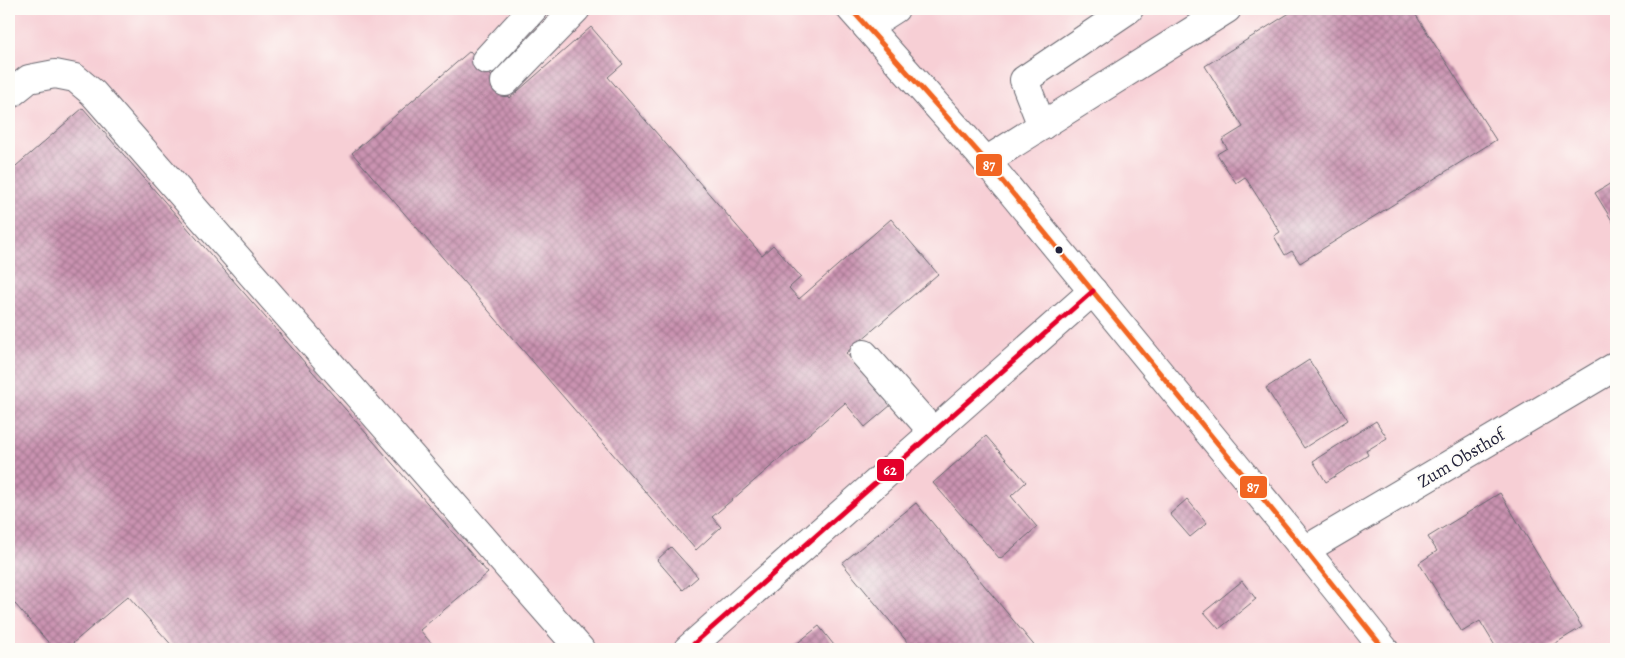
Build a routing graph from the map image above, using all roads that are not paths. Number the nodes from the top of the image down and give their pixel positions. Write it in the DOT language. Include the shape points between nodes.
graph roads {
  1 [pos="533,9"];
  2 [pos="576,9"];
  3 [pos="894,9"];
  4 [pos="1129,9"];
  5 [pos="1227,9"];
  6 [pos="859,18"];
  7 [pos="1190,19"];
  8 [pos="486,60"];
  9 [pos="506,82"];
  10 [pos="9,95"];
  11 [pos="1042,126"];
  12 [pos="986,161"];
  13 [pos="1094,291"];
  14 [pos="864,354"];
  15 [pos="1616,366"];
  16 [pos="934,433"];
  17 [pos="1305,550"];
  18 [pos="580,649"];
  19 [pos="688,649"];
  20 [pos="1384,649"];
  1 -- 8 [label="street"];
  2 -- 9 [label="street"];
  3 -- 6 [label="street"];
  4 -- 11 [label="street" via="1024,80"];
  5 -- 7 [label="street"];
  6 -- 12 [label="street"];
  7 -- 11 [label="street"];
  10 -- 18 [label="street" via="28,79 55,74 75,78 93,93"];
  11 -- 12 [label="street"];
  12 -- 13 [label="street"];
  13 -- 16 [label="street"];
  13 -- 17 [label="street"];
  14 -- 16 [label="street"];
  15 -- 17 [label="street, Zum Obsthof"];
  16 -- 19 [label="street"];
  17 -- 20 [label="street"];
}
